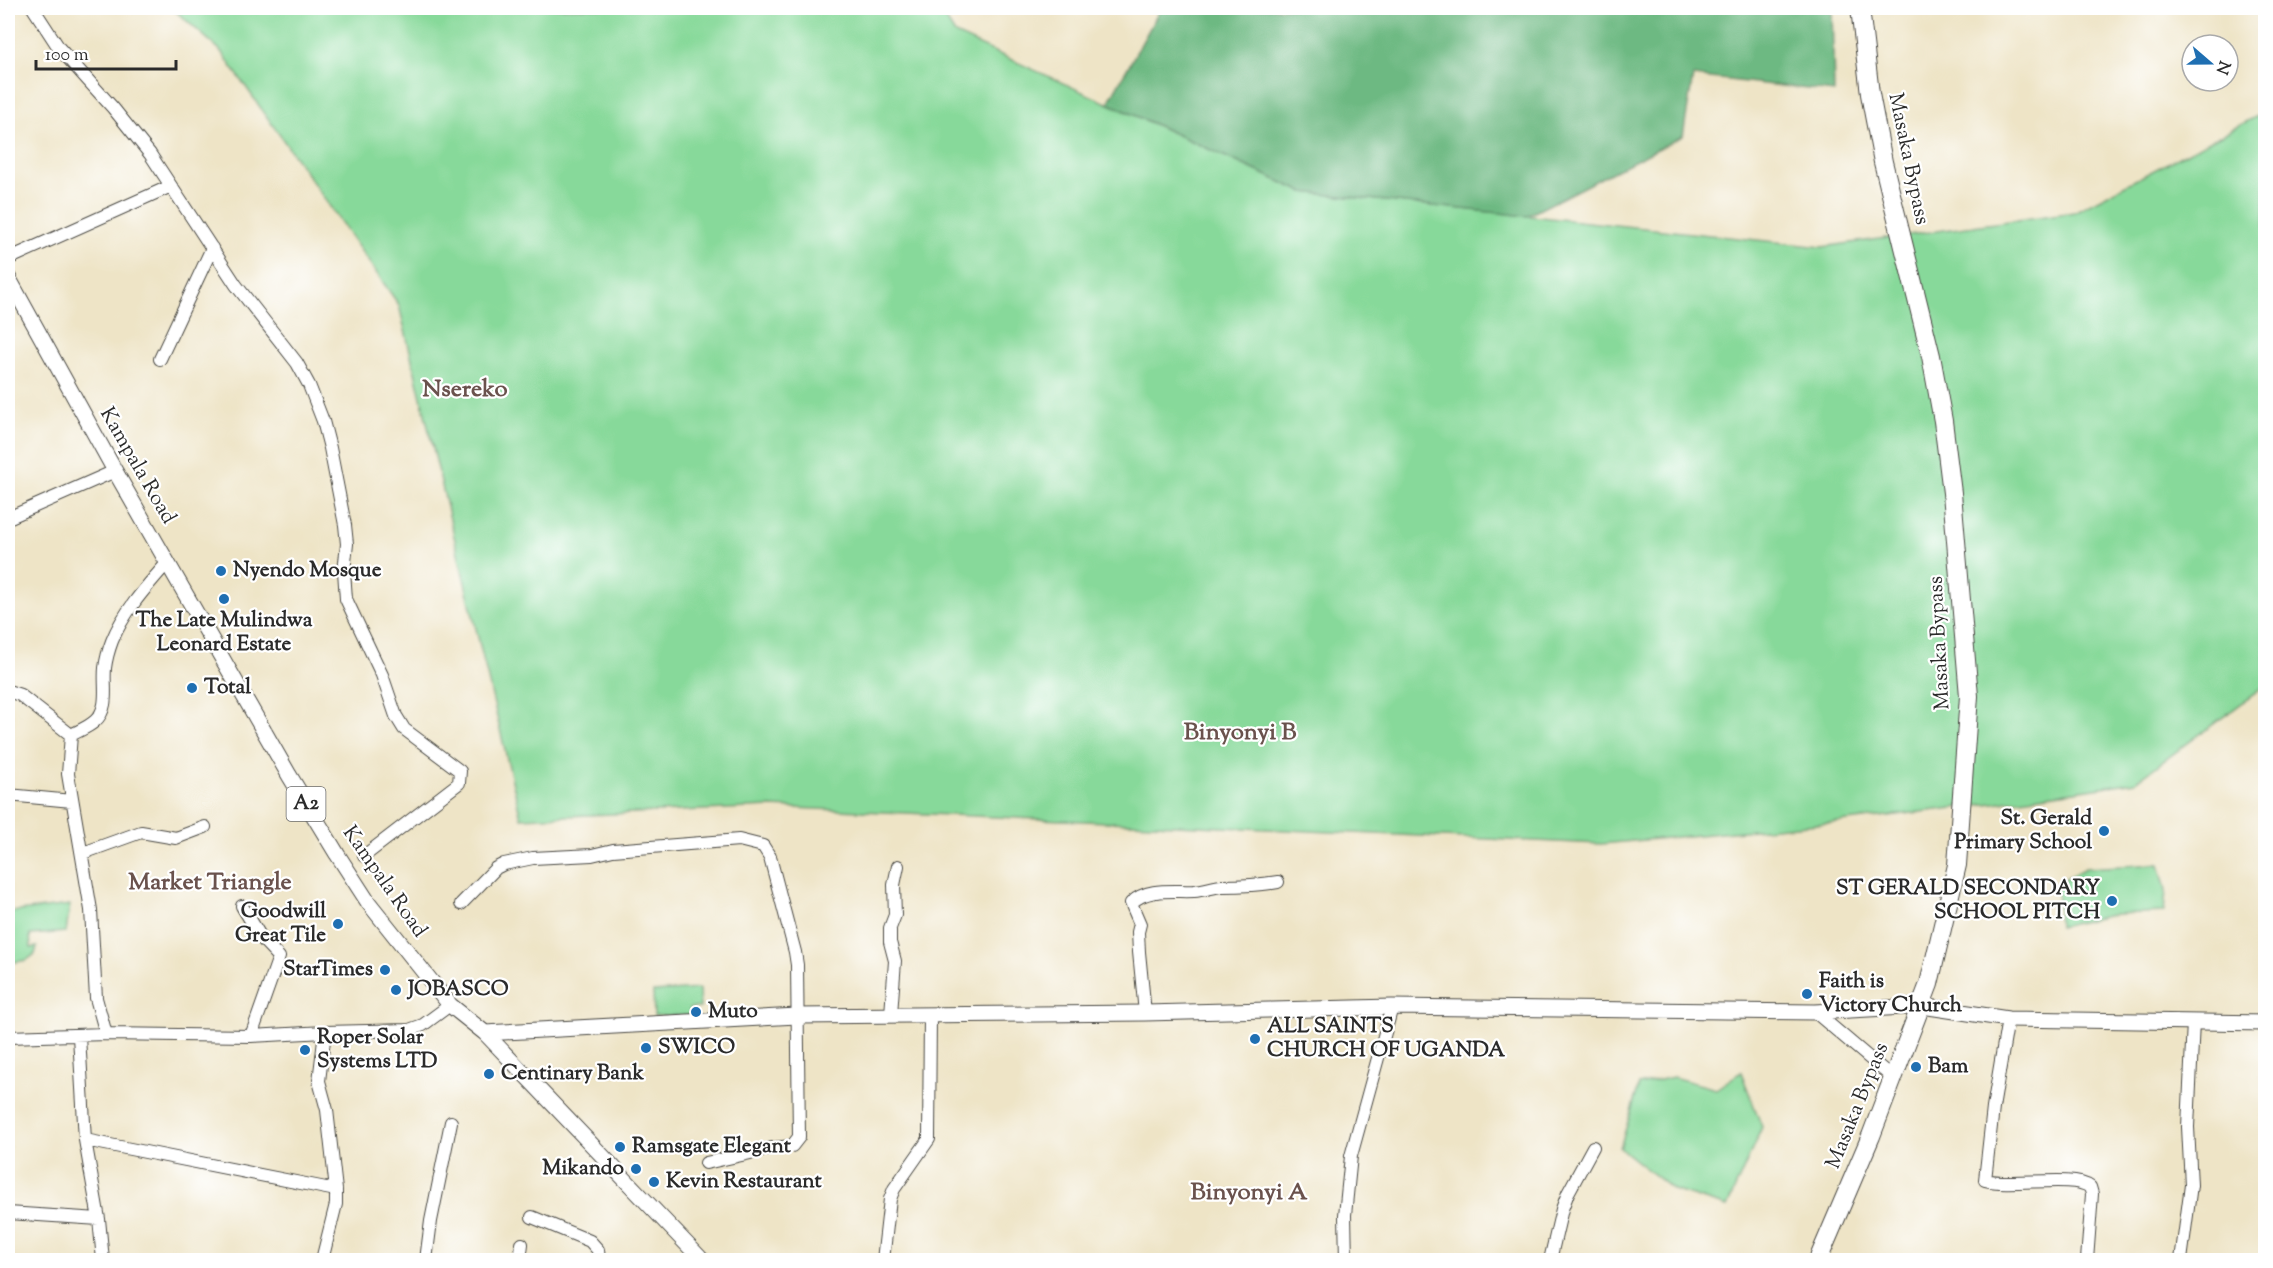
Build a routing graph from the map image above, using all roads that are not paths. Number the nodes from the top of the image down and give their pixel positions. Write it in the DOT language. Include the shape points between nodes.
graph roads {
  1 [pos="33,8"];
  2 [pos="1860,8"];
  3 [pos="171,186"];
  4 [pos="212,248"];
  5 [pos="8,259"];
  6 [pos="8,277"];
  7 [pos="160,359"];
  8 [pos="115,471"];
  9 [pos="8,518"];
  10 [pos="168,562"];
  11 [pos="8,691"];
  12 [pos="71,735"];
  13 [pos="8,795"];
  14 [pos="72,801"];
  15 [pos="205,827"];
  16 [pos="83,853"];
  17 [pos="364,856"];
  18 [pos="898,866"];
  19 [pos="1278,882"];
  20 [pos="461,903"];
  21 [pos="242,906"];
  22 [pos="450,1005"];
  23 [pos="1922,1006"];
  24 [pos="1392,1007"];
  25 [pos="1815,1012"];
  26 [pos="1145,1013"];
  27 [pos="891,1014"];
  28 [pos="930,1014"];
  29 [pos="796,1016"];
  30 [pos="2008,1019"];
  31 [pos="2193,1022"];
  32 [pos="2265,1023"];
  33 [pos="325,1032"];
  34 [pos="485,1032"];
  35 [pos="106,1034"];
  36 [pos="79,1036"];
  37 [pos="251,1036"];
  38 [pos="8,1037"];
  39 [pos="1894,1079"];
  40 [pos="451,1122"];
  41 [pos="85,1140"];
  42 [pos="1593,1147"];
  43 [pos="706,1163"];
  44 [pos="336,1190"];
  45 [pos="8,1213"];
  46 [pos="532,1217"];
  47 [pos="99,1218"];
  48 [pos="522,1244"];
  49 [pos="103,1260"];
  50 [pos="322,1260"];
  51 [pos="426,1260"];
  52 [pos="520,1260"];
  53 [pos="599,1260"];
  54 [pos="702,1260"];
  55 [pos="883,1260"];
  56 [pos="1346,1260"];
  57 [pos="1550,1260"];
  58 [pos="1818,1260"];
  59 [pos="2087,1260"];
  60 [pos="2181,1260"];
  1 -- 3 [label="street" via="59,48 113,108"];
  2 -- 23 [label="highway, Masaka Bypass" via="1883,162 1931,356 1942,421 1968,686 1957,865"];
  3 -- 4 [label="street"];
  3 -- 5 [label="street"];
  4 -- 7 [label="street"];
  4 -- 17 [label="street" via="309,384 327,439 345,525 346,599 382,675 396,716 404,729 460,771 459,783"];
  6 -- 8 [label="main road, Kampala Road / A2"];
  8 -- 9 [label="street"];
  8 -- 10 [label="main road, Kampala Road / A2"];
  10 -- 12 [label="street" via="139,596 112,641 105,667 102,712 94,722"];
  10 -- 22 [label="main road, Kampala Road / A2" via="337,854 368,902"];
  11 -- 12 [label="street" via="20,695"];
  12 -- 14 [label="street" via="68,774"];
  13 -- 14 [label="street"];
  14 -- 16 [label="street"];
  15 -- 16 [label="street" via="176,838 141,832"];
  16 -- 35 [label="street" via="96,998"];
  18 -- 27 [label="street" via="895,915 890,928 895,961"];
  19 -- 26 [label="street" via="1153,892 1137,897 1131,903 1140,924"];
  20 -- 29 [label="street" via="504,864 654,846 752,842 763,846 770,857 795,952"];
  21 -- 37 [label="street" via="262,939 279,957"];
  22 -- 33 [label="street" via="423,1025 409,1030"];
  22 -- 34 [label="main road, Kampala Road / A2"];
  23 -- 25 [label="main road"];
  23 -- 30 [label="main road"];
  23 -- 39 [label="highway, Masaka Bypass"];
  24 -- 25 [label="main road"];
  24 -- 26 [label="main road"];
  24 -- 56 [label="street" via="1351,1156 1345,1215"];
  25 -- 39 [label="street"];
  26 -- 28 [label="main road"];
  27 -- 28 [label="main road"];
  27 -- 29 [label="main road"];
  28 -- 55 [label="street" via="929,1139 890,1199"];
  29 -- 34 [label="main road"];
  29 -- 43 [label="street" via="796,1143"];
  30 -- 31 [label="main road"];
  30 -- 59 [label="street" via="1985,1180 2079,1182 2090,1187"];
  31 -- 32 [label="main road"];
  31 -- 60 [label="street" via="2188,1127 2191,1185"];
  33 -- 37 [label="street"];
  33 -- 44 [label="street" via="319,1081 327,1110"];
  34 -- 54 [label="main road, Kampala Road / A2"];
  35 -- 36 [label="street"];
  35 -- 37 [label="street"];
  36 -- 38 [label="street"];
  36 -- 41 [label="street"];
  39 -- 58 [label="highway, Masaka Bypass"];
  40 -- 51 [label="street"];
  41 -- 44 [label="street"];
  41 -- 47 [label="street"];
  42 -- 57 [label="street" via="1565,1201"];
  44 -- 50 [label="street"];
  45 -- 47 [label="street"];
  46 -- 53 [label="street" via="590,1241 598,1250"];
  47 -- 49 [label="street"];
  48 -- 52 [label="street"];
}
